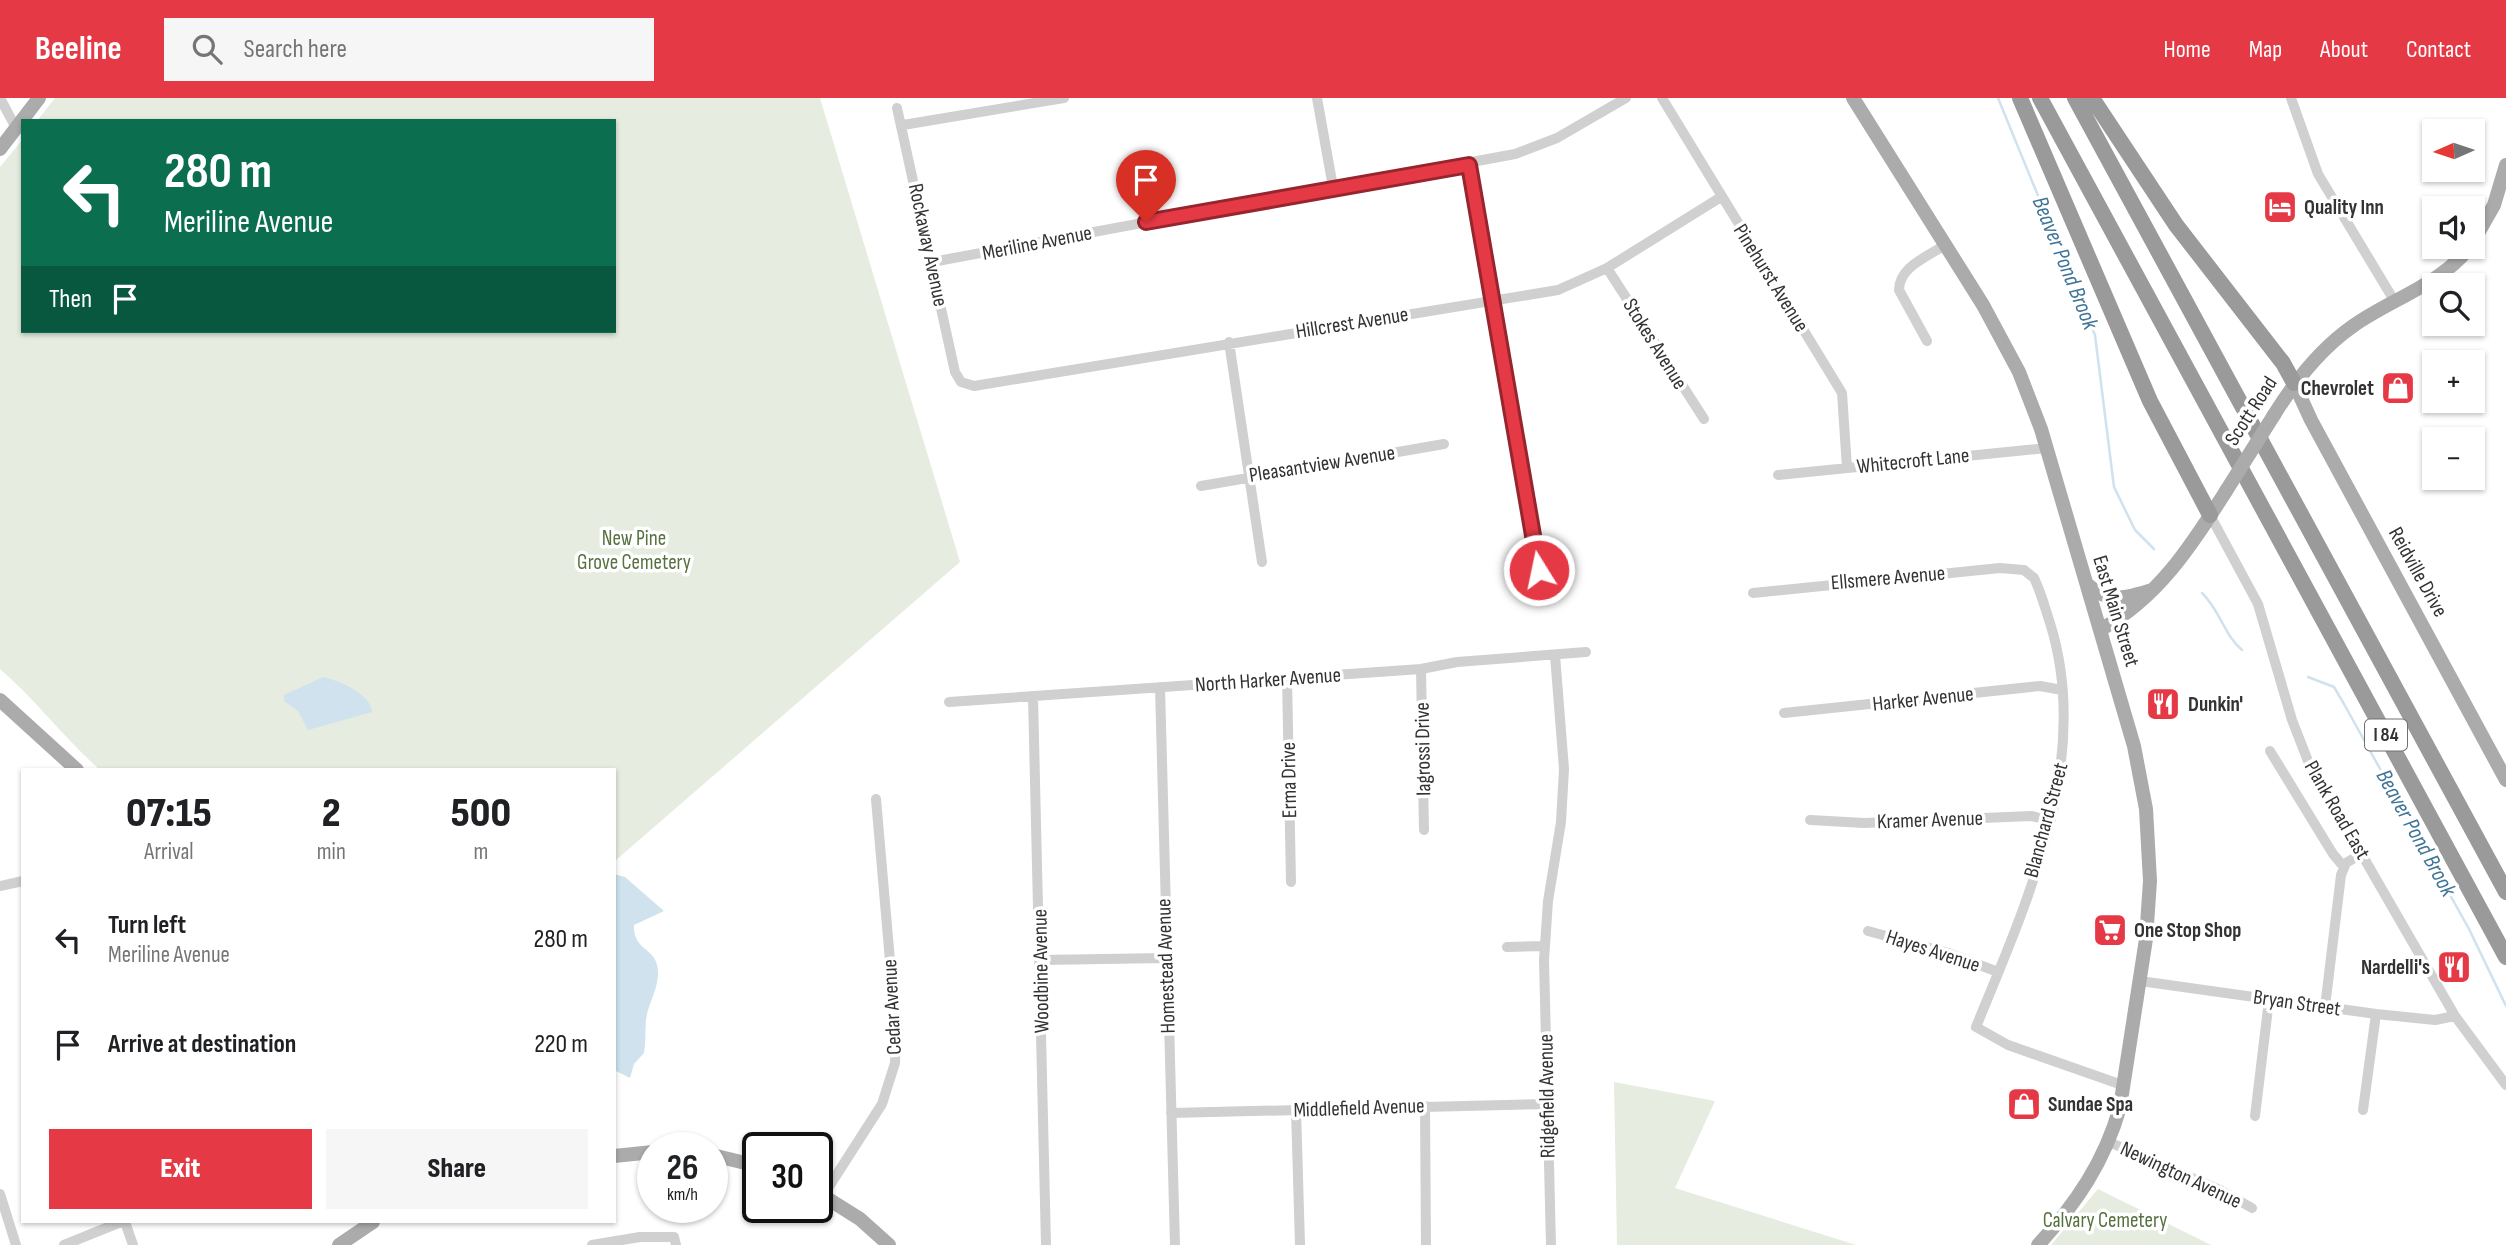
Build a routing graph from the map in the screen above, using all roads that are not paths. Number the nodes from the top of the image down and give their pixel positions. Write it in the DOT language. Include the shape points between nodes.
graph roads {
  1 [pos="0,98"];
  2 [pos="39,98"];
  3 [pos="1064,98"];
  4 [pos="1317,98"];
  5 [pos="1626,98"];
  6 [pos="1662,98"];
  7 [pos="1853,98"];
  8 [pos="2020,98"];
  9 [pos="2040,98"];
  10 [pos="2075,98"];
  11 [pos="2092,98"];
  12 [pos="2291,98"];
  13 [pos="897,108"];
  14 [pos="23,119"];
  15 [pos="21,121"];
  16 [pos="903,125"];
  17 [pos="16,128"];
  18 [pos="0,149"];
  19 [pos="1469,165"];
  20 [pos="2506,165"];
  21 [pos="1333,187"];
  22 [pos="1721,197"];
  23 [pos="2485,221"];
  24 [pos="1945,245"];
  25 [pos="2458,259"];
  26 [pos="932,262"];
  27 [pos="1607,268"];
  28 [pos="1493,302"];
  29 [pos="2395,302"];
  30 [pos="1927,341"];
  31 [pos="1228,342"];
  32 [pos="961,382"];
  33 [pos="2294,383"];
  34 [pos="1704,419"];
  35 [pos="1444,444"];
  36 [pos="2047,448"];
  37 [pos="1847,468"];
  38 [pos="1778,475"];
  39 [pos="1248,476"];
  40 [pos="1201,486"];
  41 [pos="2210,515"];
  42 [pos="1262,562"];
  43 [pos="1539,570"];
  44 [pos="2024,570"];
  45 [pos="2086,582"];
  46 [pos="2157,589"];
  47 [pos="1753,593"];
  48 [pos="2100,630"];
  49 [pos="1586,652"];
  50 [pos="1555,655"];
  51 [pos="1421,669"];
  52 [pos="1287,678"];
  53 [pos="1160,687"];
  54 [pos="2062,690"];
  55 [pos="1033,697"];
  56 [pos="0,700"];
  57 [pos="949,702"];
  58 [pos="1784,713"];
  59 [pos="2270,751"];
  60 [pos="75,768"];
  61 [pos="2506,780"];
  62 [pos="876,799"];
  63 [pos="1810,820"];
  64 [pos="2049,820"];
  65 [pos="1424,830"];
  66 [pos="2361,854"];
  67 [pos="2344,867"];
  68 [pos="21,881"];
  69 [pos="1292,882"];
  70 [pos="0,886"];
  71 [pos="2506,892"];
  72 [pos="1868,931"];
  73 [pos="1544,946"];
  74 [pos="1507,947"];
  75 [pos="2506,957"];
  76 [pos="1165,958"];
  77 [pos="1041,960"];
  78 [pos="1998,972"];
  79 [pos="2140,981"];
  80 [pos="2269,1000"];
  81 [pos="2325,1007"];
  82 [pos="2376,1014"];
  83 [pos="2455,1016"];
  84 [pos="2506,1085"];
  85 [pos="2125,1086"];
  86 [pos="1547,1104"];
  87 [pos="1425,1107"];
  88 [pos="1296,1110"];
  89 [pos="2363,1110"];
  90 [pos="1171,1114"];
  91 [pos="2255,1116"];
  92 [pos="2109,1142"];
  93 [pos="637,1154"];
  94 [pos="616,1156"];
  95 [pos="833,1175"];
  96 [pos="0,1194"];
  97 [pos="833,1202"];
  98 [pos="2252,1208"];
  99 [pos="120,1223"];
  100 [pos="123,1223"];
  101 [pos="367,1224"];
  102 [pos="16,1245"];
  103 [pos="64,1245"];
  104 [pos="132,1245"];
  105 [pos="339,1245"];
  106 [pos="369,1245"];
  107 [pos="592,1245"];
  108 [pos="676,1245"];
  109 [pos="889,1245"];
  110 [pos="1046,1245"];
  111 [pos="1175,1245"];
  112 [pos="1300,1245"];
  113 [pos="1426,1245"];
  114 [pos="1551,1245"];
  115 [pos="2038,1245"];
  1 -- 17 [label="street"];
  2 -- 14 [label="main road"];
  3 -- 16 [label="street"];
  4 -- 21 [label="street"];
  5 -- 19 [label="street, Meriline Avenue" via="1557,138"];
  6 -- 22 [label="street, Pinehurst Avenue"];
  7 -- 24 [label="main road, East Main Street"];
  8 -- 41 [label="highway" via="2156,413"];
  9 -- 75 [label="highway, I 84"];
  10 -- 71 [label="highway, I 84"];
  11 -- 33 [label="highway" via="2176,225"];
  12 -- 29 [label="street" via="2324,186"];
  13 -- 16 [label="street, Rockaway Avenue"];
  15 -- 17 [label="main road"];
  16 -- 26 [label="street, Rockaway Avenue"];
  17 -- 18 [label="main road"];
  19 -- 21 [label="street, Meriline Avenue"];
  19 -- 28 [label="street"];
  20 -- 23 [label="main road"];
  21 -- 26 [label="street, Meriline Avenue"];
  22 -- 27 [label="street, Hillcrest Avenue"];
  22 -- 37 [label="street, Pinehurst Avenue" via="1842,393"];
  24 -- 30 [label="street" via="1902,274 1899,282"];
  24 -- 36 [label="main road, East Main Street" via="2011,356"];
  25 -- 29 [label="main road, Scott Road"];
  26 -- 32 [label="street, Rockaway Avenue"];
  27 -- 28 [label="street, Hillcrest Avenue" via="1558,290"];
  27 -- 34 [label="street, Stokes Avenue"];
  28 -- 31 [label="street, Hillcrest Avenue"];
  28 -- 43 [label="street"];
  29 -- 33 [label="main road, Scott Road" via="2339,337"];
  31 -- 32 [label="street, Hillcrest Avenue" via="974,386"];
  31 -- 39 [label="street"];
  33 -- 41 [label="main road, Scott Road, bridge"];
  33 -- 61 [label="main road, Reidville Drive"];
  35 -- 39 [label="street, Pleasantview Avenue"];
  36 -- 37 [label="street, Whitecroft Lane"];
  36 -- 45 [label="main road, East Main Street"];
  37 -- 38 [label="street, Whitecroft Lane"];
  39 -- 40 [label="street, Pleasantview Avenue"];
  39 -- 42 [label="street"];
  41 -- 46 [label="main road, Scott Road"];
  41 -- 66 [label="street, Plank Road East" via="2258,604 2307,760"];
  44 -- 47 [label="street, Ellsmere Avenue" via="2000,568"];
  44 -- 54 [label="street, Blanchard Street" via="2034,578 2045,607"];
  45 -- 46 [label="main road" via="2110,598"];
  45 -- 48 [label="main road, East Main Street"];
  46 -- 48 [label="main road, Scott Road" via="2127,615"];
  48 -- 79 [label="main road, East Main Street" via="2134,746 2146,809 2150,881"];
  49 -- 50 [label="street, North Harker Avenue"];
  50 -- 51 [label="street, North Harker Avenue"];
  50 -- 73 [label="street, Ridgefield Avenue" via="1563,792"];
  51 -- 52 [label="street, North Harker Avenue"];
  51 -- 65 [label="street, Iagrossi Drive"];
  52 -- 53 [label="street, North Harker Avenue"];
  52 -- 69 [label="street, Erma Drive"];
  53 -- 55 [label="street, North Harker Avenue"];
  53 -- 76 [label="street, Homestead Avenue"];
  54 -- 58 [label="street, Harker Avenue" via="2040,687"];
  54 -- 64 [label="street, Blanchard Street" via="2063,763"];
  55 -- 57 [label="street, North Harker Avenue"];
  55 -- 77 [label="street, Woodbine Avenue"];
  56 -- 60 [label="main road"];
  59 -- 67 [label="street"];
  62 -- 95 [label="street, Cedar Avenue" via="895,1063 882,1104"];
  63 -- 64 [label="street, Kramer Avenue" via="2031,816"];
  64 -- 78 [label="street, Blanchard Street"];
  66 -- 67 [label="street"];
  66 -- 83 [label="street, Plank Road East"];
  67 -- 81 [label="street"];
  68 -- 70 [label="street"];
  72 -- 78 [label="street, Hayes Avenue"];
  73 -- 74 [label="street"];
  73 -- 86 [label="street, Ridgefield Avenue"];
  76 -- 77 [label="street"];
  76 -- 90 [label="street, Homestead Avenue"];
  77 -- 110 [label="street, Woodbine Avenue"];
  78 -- 85 [label="street, Blanchard Street" via="1976,1027 2000,1042"];
  79 -- 80 [label="street, Bryan Street"];
  79 -- 85 [label="main road, East Main Street"];
  80 -- 81 [label="street, Bryan Street"];
  80 -- 91 [label="street"];
  81 -- 82 [label="street, Bryan Street"];
  82 -- 83 [label="street, Bryan Street" via="2435,1020"];
  82 -- 89 [label="street"];
  83 -- 84 [label="street, Plank Road East"];
  85 -- 92 [label="main road, East Main Street"];
  86 -- 87 [label="street, Middlefield Avenue"];
  86 -- 114 [label="street, Ridgefield Avenue"];
  87 -- 88 [label="street, Middlefield Avenue"];
  87 -- 113 [label="street"];
  88 -- 90 [label="street, Middlefield Avenue"];
  88 -- 112 [label="street"];
  90 -- 111 [label="street, Homestead Avenue"];
  92 -- 98 [label="street, Newington Avenue"];
  92 -- 115 [label="main road, East Main Street" via="2082,1191"];
  93 -- 94 [label="main road"];
  96 -- 102 [label="street"];
  97 -- 109 [label="main road"];
  99 -- 103 [label="street"];
  100 -- 104 [label="street"];
  101 -- 105 [label="main road"];
  101 -- 106 [label="main road"];
  107 -- 108 [label="street" via="674,1237"];
}
